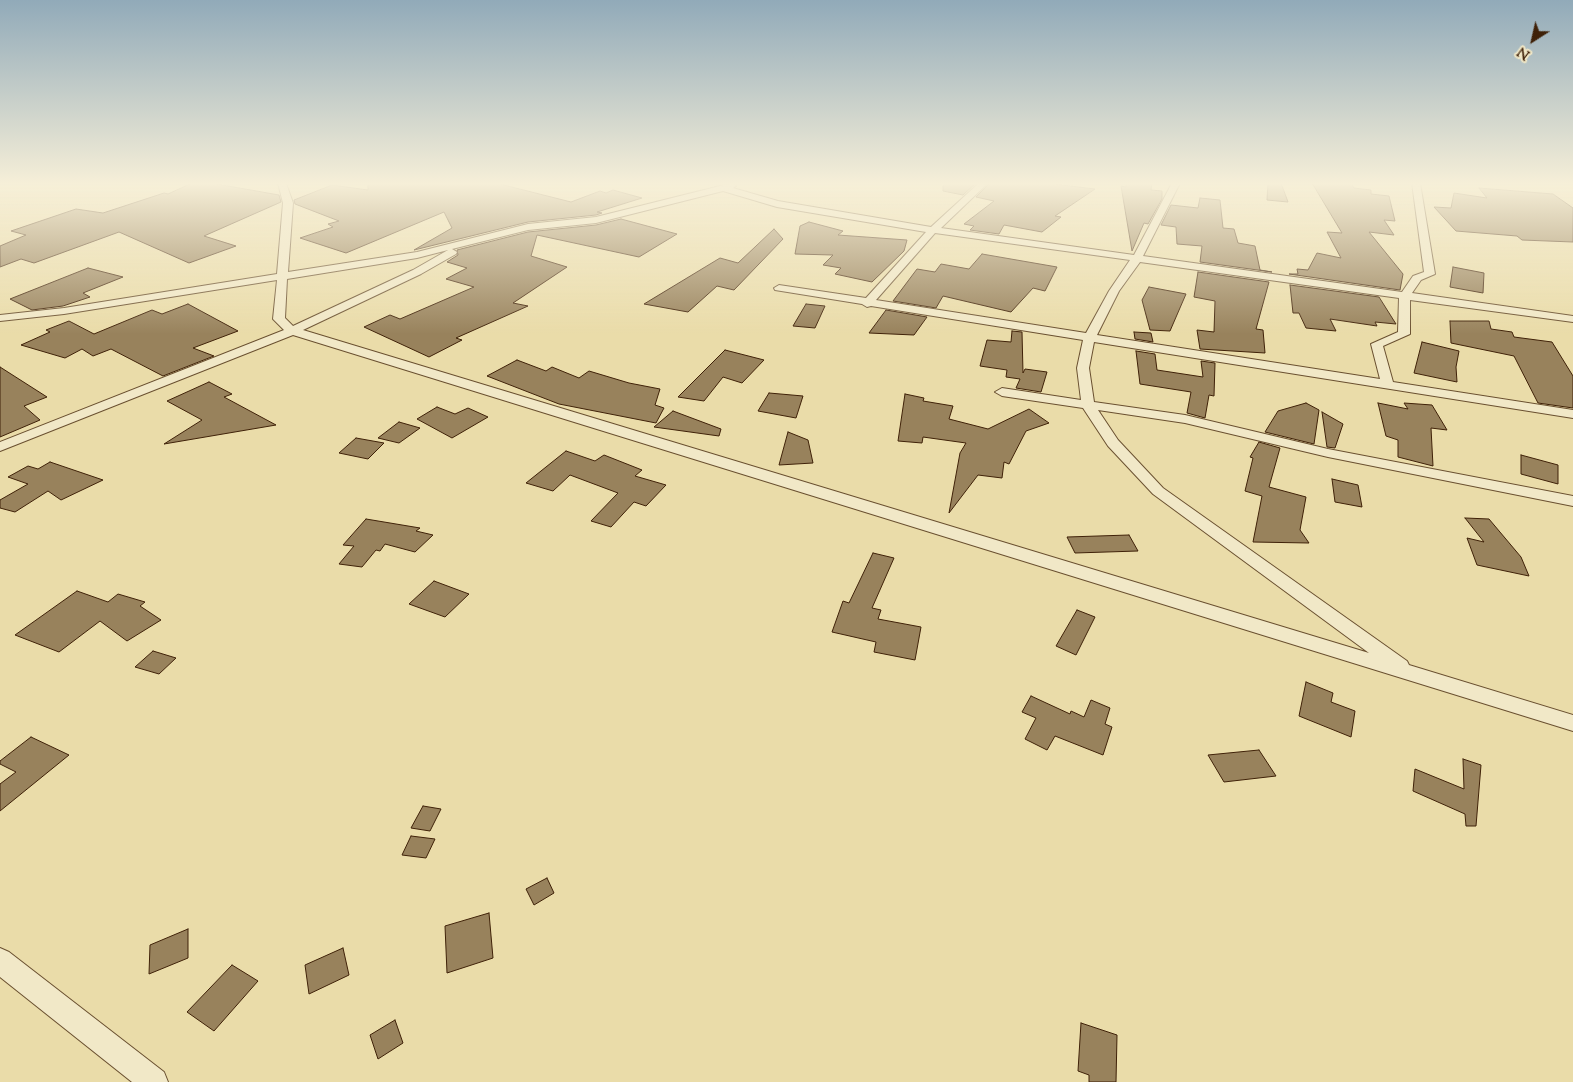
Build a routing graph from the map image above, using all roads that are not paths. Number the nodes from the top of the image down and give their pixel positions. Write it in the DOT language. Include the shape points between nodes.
graph roads {
  1 [pos="285,233"];
  2 [pos="502,233"];
  3 [pos="930,233"];
  4 [pos="958,233"];
  5 [pos="1150,233"];
  6 [pos="1424,233"];
  7 [pos="468,242"];
  8 [pos="1137,258"];
  9 [pos="282,276"];
  10 [pos="779,288"];
  11 [pos="1405,296"];
  12 [pos="867,304"];
  13 [pos="0,318"];
  14 [pos="1573,319"];
  15 [pos="292,331"];
  16 [pos="1090,338"];
  17 [pos="1387,383"];
  18 [pos="1002,392"];
  19 [pos="1088,404"];
  20 [pos="1573,414"];
  21 [pos="0,447"];
  22 [pos="1573,500"];
  23 [pos="1412,674"];
  24 [pos="1573,723"];
  25 [pos="0,961"];
  26 [pos="154,1082"];
  1 -- 9 [label="street"];
  2 -- 7 [label="street"];
  3 -- 12 [label="street"];
  4 -- 8 [label="street"];
  5 -- 8 [label="street"];
  6 -- 11 [label="street" via="1430,274 1417,278"];
  7 -- 9 [label="street" via="417,255"];
  7 -- 15 [label="street" via="417,272"];
  8 -- 11 [label="street"];
  8 -- 16 [label="street" via="1114,291"];
  9 -- 13 [label="street" via="64,312"];
  9 -- 15 [label="street" via="279,319"];
  10 -- 12 [label="street"];
  11 -- 14 [label="street"];
  11 -- 17 [label="street" via="1404,334 1376,344"];
  12 -- 16 [label="street"];
  15 -- 21 [label="street"];
  15 -- 23 [label="street"];
  16 -- 17 [label="street"];
  16 -- 19 [label="street" via="1083,368"];
  17 -- 20 [label="street"];
  18 -- 19 [label="street"];
  19 -- 22 [label="street" via="1185,419 1328,453"];
  19 -- 23 [label="street" via="1113,443 1158,491"];
  23 -- 24 [label="street"];
  25 -- 26 [label="street"];
}
